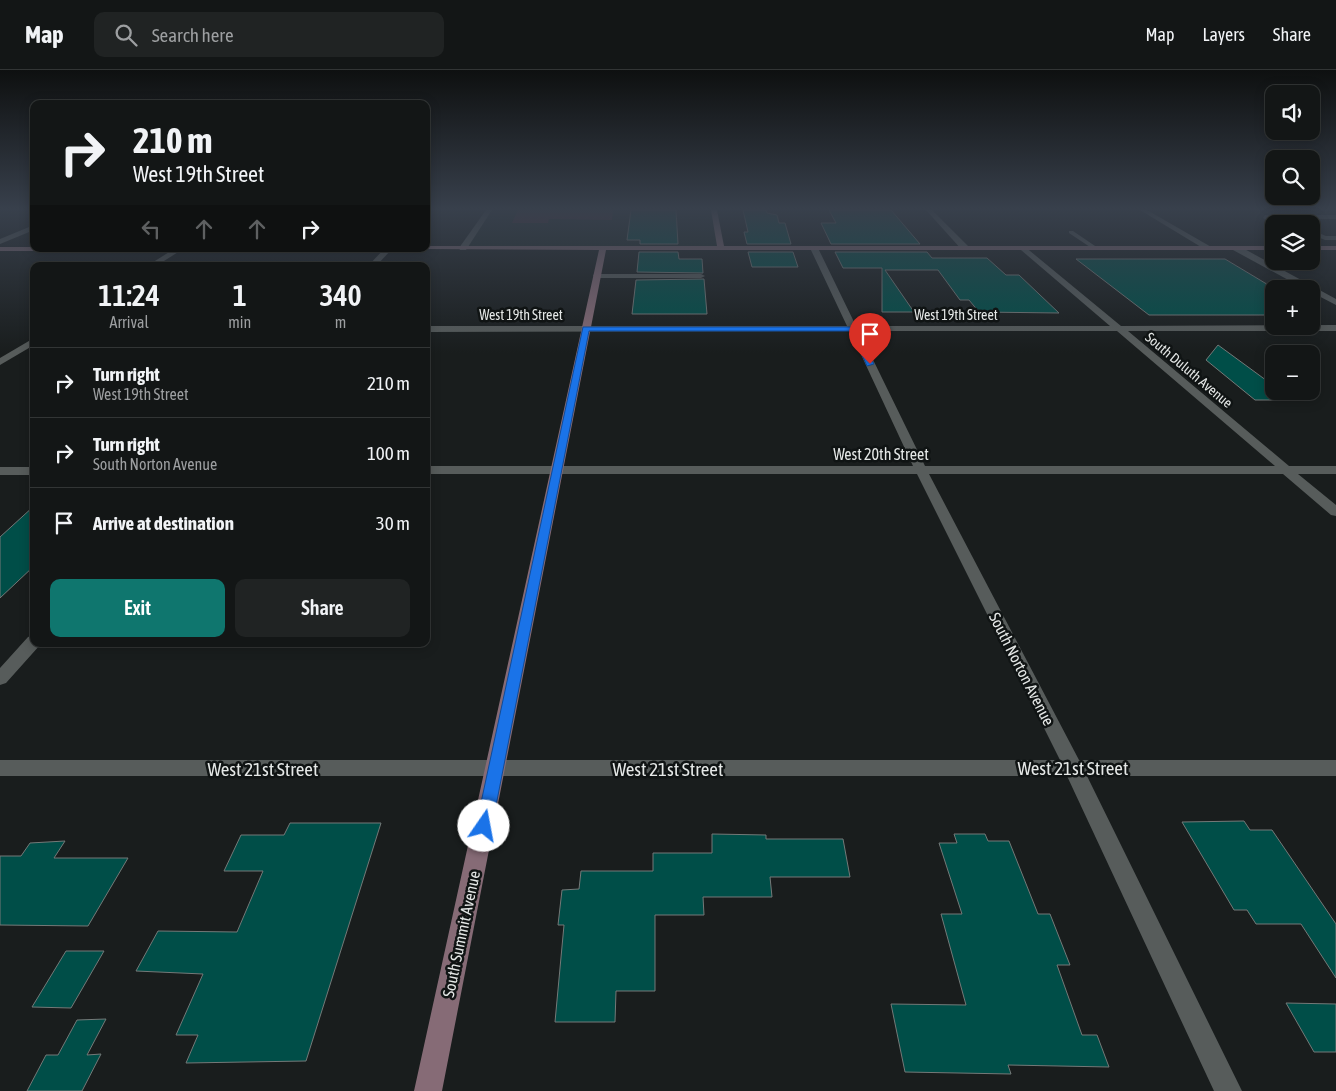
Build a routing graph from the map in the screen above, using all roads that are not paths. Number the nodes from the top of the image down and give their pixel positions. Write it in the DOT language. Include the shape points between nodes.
graph roads {
  1 [pos="601,258"];
  2 [pos="819,258"];
  3 [pos="1035,258"];
  4 [pos="1254,258"];
  5 [pos="597,276"];
  6 [pos="701,276"];
  7 [pos="1336,302"];
  8 [pos="1336,328"];
  9 [pos="430,329"];
  10 [pos="586,329"];
  11 [pos="853,329"];
  12 [pos="1119,329"];
  13 [pos="30,343"];
  14 [pos="0,362"];
  15 [pos="558,469"];
  16 [pos="0,470"];
  17 [pos="430,470"];
  18 [pos="921,470"];
  19 [pos="1286,470"];
  20 [pos="1336,470"];
  21 [pos="30,471"];
  22 [pos="1336,512"];
  23 [pos="30,645"];
  24 [pos="0,679"];
  25 [pos="0,768"];
  26 [pos="1073,768"];
  27 [pos="1336,768"];
  28 [pos="496,769"];
  29 [pos="428,1091"];
  30 [pos="1228,1091"];
  1 -- 5 [label="street, South Summit Avenue"];
  2 -- 11 [label="street, South Norton Avenue"];
  3 -- 12 [label="street, South Duluth Avenue"];
  4 -- 7 [label="street"];
  5 -- 6 [label="lane"];
  5 -- 10 [label="street, South Summit Avenue"];
  8 -- 12 [label="street, West 19th Street"];
  9 -- 10 [label="street, West 19th Street"];
  10 -- 11 [label="street, West 19th Street"];
  10 -- 15 [label="street, South Summit Avenue"];
  11 -- 12 [label="street, West 19th Street"];
  11 -- 18 [label="street, South Norton Avenue"];
  12 -- 19 [label="street, South Duluth Avenue"];
  13 -- 14 [label="street"];
  15 -- 17 [label="street, West 20th Street"];
  15 -- 18 [label="street, West 20th Street"];
  15 -- 28 [label="street, South Summit Avenue"];
  16 -- 21 [label="street"];
  18 -- 19 [label="street, West 20th Street"];
  18 -- 26 [label="street, South Norton Avenue"];
  19 -- 20 [label="street, West 20th Street"];
  19 -- 22 [label="street, South Duluth Avenue"];
  23 -- 24 [label="street"];
  25 -- 28 [label="street, West 21st Street"];
  26 -- 27 [label="street, West 21st Street"];
  26 -- 28 [label="street, West 21st Street"];
  26 -- 30 [label="street, South Norton Avenue"];
  28 -- 29 [label="street, South Summit Avenue"];
}
